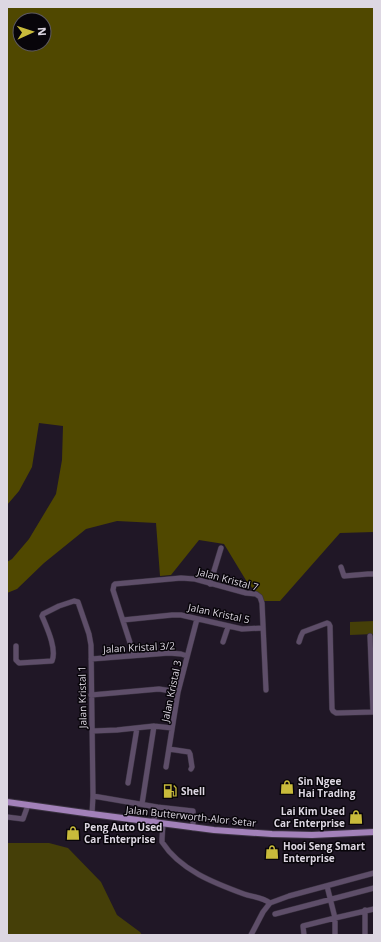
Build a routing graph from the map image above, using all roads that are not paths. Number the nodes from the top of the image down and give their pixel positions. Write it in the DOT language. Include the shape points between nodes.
graph roads {
  1 [pos="221,548"];
  2 [pos="341,567"];
  3 [pos="374,574"];
  4 [pos="210,584"];
  5 [pos="197,619"];
  6 [pos="123,620"];
  7 [pos="228,626"];
  8 [pos="263,628"];
  9 [pos="370,636"];
  10 [pos="223,642"];
  11 [pos="299,642"];
  12 [pos="16,646"];
  13 [pos="134,655"];
  14 [pos="187,656"];
  15 [pos="91,659"];
  16 [pos="266,690"];
  17 [pos="178,692"];
  18 [pos="91,695"];
  19 [pos="373,712"];
  20 [pos="154,726"];
  21 [pos="137,728"];
  22 [pos="172,728"];
  23 [pos="92,731"];
  24 [pos="169,750"];
  25 [pos="166,767"];
  26 [pos="191,769"];
  27 [pos="128,783"];
  28 [pos="93,796"];
  29 [pos="7,802"];
  30 [pos="142,804"];
  31 [pos="28,805"];
  32 [pos="157,807"];
  33 [pos="92,814"];
  34 [pos="7,817"];
  35 [pos="153,823"];
  36 [pos="163,824"];
  37 [pos="193,828"];
  38 [pos="374,832"];
  39 [pos="374,873"];
  40 [pos="327,886"];
  41 [pos="374,888"];
  42 [pos="330,900"];
  43 [pos="270,903"];
  44 [pos="374,909"];
  45 [pos="364,910"];
  46 [pos="275,914"];
  47 [pos="335,918"];
  48 [pos="251,935"];
  49 [pos="304,935"];
  50 [pos="335,935"];
  51 [pos="365,935"];
  1 -- 4 [label="street"];
  2 -- 3 [label="street" via="344,576"];
  4 -- 6 [label="street, Jalan Kristal 7" via="181,578 117,583 113,590"];
  4 -- 8 [label="street, Jalan Kristal 7" via="260,597"];
  5 -- 6 [label="street, Jalan Kristal 5" via="172,615"];
  5 -- 7 [label="street, Jalan Kristal 5"];
  5 -- 14 [label="street, Jalan Kristal 3"];
  6 -- 13 [label="street"];
  7 -- 8 [label="street, Jalan Kristal 5" via="242,630"];
  7 -- 10 [label="street"];
  8 -- 16 [label="street"];
  9 -- 19 [label="street"];
  11 -- 19 [label="street" via="305,631 329,624 332,709 336,712"];
  12 -- 15 [label="street, Jalan Kristal 1" via="16,660 19,662 52,661 53,647 42,616 59,606 76,601 89,634"];
  13 -- 14 [label="street, Jalan Kristal 3/2" via="169,653"];
  13 -- 15 [label="street, Jalan Kristal 3/2"];
  14 -- 17 [label="street, Jalan Kristal 3"];
  15 -- 18 [label="street, Jalan Kristal 1"];
  17 -- 18 [label="street" via="159,689"];
  17 -- 22 [label="street, Jalan Kristal 3"];
  18 -- 23 [label="street, Jalan Kristal 1"];
  20 -- 21 [label="street"];
  20 -- 22 [label="street"];
  20 -- 30 [label="street"];
  21 -- 23 [label="street"];
  21 -- 27 [label="street"];
  22 -- 24 [label="street, Jalan Kristal 3"];
  23 -- 28 [label="street, Jalan Kristal 1"];
  24 -- 25 [label="street, Jalan Kristal 3"];
  24 -- 26 [label="street" via="189,752"];
  28 -- 30 [label="street"];
  28 -- 33 [label="street, Jalan Kristal 1"];
  29 -- 31 [label="main road, Jalan Butterworth-Alor Setar"];
  30 -- 32 [label="street"];
  31 -- 33 [label="main road, Jalan Butterworth-Alor Setar"];
  31 -- 34 [label="street" via="23,819"];
  32 -- 35 [label="street"];
  32 -- 37 [label="street" via="194,811"];
  33 -- 35 [label="main road, Jalan Butterworth-Alor Setar"];
  35 -- 36 [label="main road, Jalan Butterworth-Alor Setar"];
  36 -- 37 [label="main road, Jalan Butterworth-Alor Setar"];
  36 -- 43 [label="street" via="162,842 186,868"];
  37 -- 38 [label="main road, Jalan Butterworth-Alor Setar" via="312,835"];
  39 -- 40 [label="street"];
  40 -- 42 [label="street"];
  40 -- 43 [label="street"];
  41 -- 42 [label="street"];
  42 -- 46 [label="street"];
  42 -- 47 [label="street"];
  43 -- 48 [label="street"];
  44 -- 45 [label="street"];
  45 -- 47 [label="street"];
  45 -- 51 [label="street"];
  47 -- 49 [label="street" via="304,926"];
  47 -- 50 [label="street"];
}
